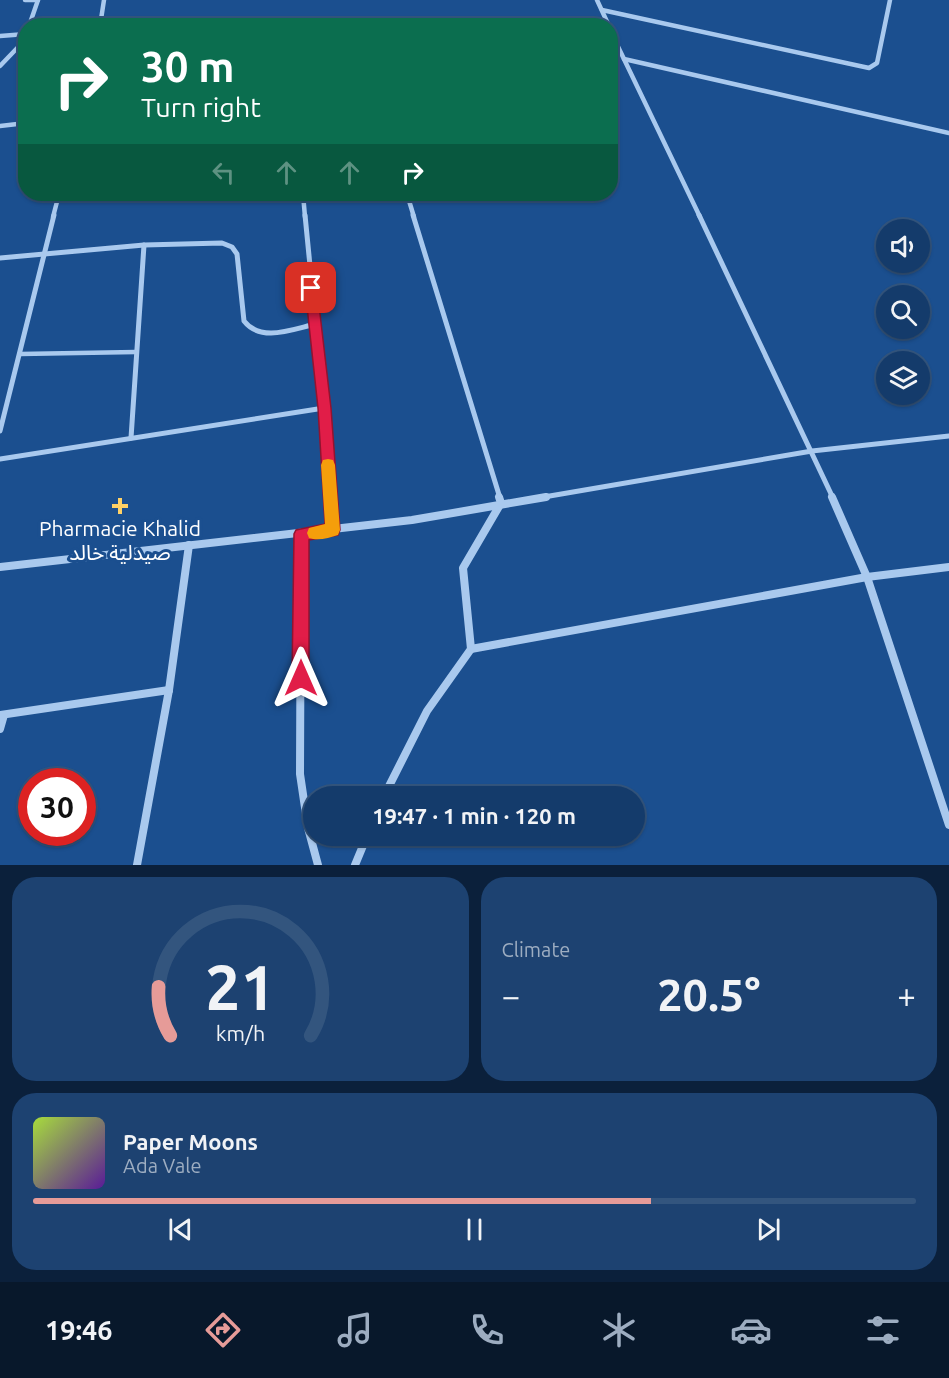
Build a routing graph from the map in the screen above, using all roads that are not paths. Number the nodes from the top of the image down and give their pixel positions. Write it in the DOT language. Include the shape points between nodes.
graph roads {
  1 [pos="25,0"];
  2 [pos="38,0"];
  3 [pos="104,0"];
  4 [pos="597,0"];
  5 [pos="890,0"];
  6 [pos="602,10"];
  7 [pos="32,18"];
  8 [pos="101,18"];
  9 [pos="606,18"];
  10 [pos="18,35"];
  11 [pos="0,36"];
  12 [pos="618,46"];
  13 [pos="18,48"];
  14 [pos="624,59"];
  15 [pos="0,66"];
  16 [pos="18,124"];
  17 [pos="0,126"];
  18 [pos="949,133"];
  19 [pos="57,201"];
  20 [pos="304,201"];
  21 [pos="409,201"];
  22 [pos="144,245"];
  23 [pos="44,253"];
  24 [pos="0,258"];
  25 [pos="316,324"];
  26 [pos="136,352"];
  27 [pos="20,354"];
  28 [pos="324,408"];
  29 [pos="0,431"];
  30 [pos="949,436"];
  31 [pos="131,438"];
  32 [pos="812,451"];
  33 [pos="0,459"];
  34 [pos="501,503"];
  35 [pos="332,530"];
  36 [pos="301,534"];
  37 [pos="189,545"];
  38 [pos="0,567"];
  39 [pos="949,567"];
  40 [pos="867,577"];
  41 [pos="471,649"];
  42 [pos="169,690"];
  43 [pos="2,715"];
  44 [pos="0,729"];
  45 [pos="389,786"];
  46 [pos="949,825"];
  47 [pos="363,846"];
  48 [pos="137,865"];
  49 [pos="318,865"];
  50 [pos="355,865"];
  1 -- 2 [label="street"];
  2 -- 7 [label="street"];
  3 -- 8 [label="street"];
  4 -- 6 [label="street"];
  5 -- 6 [label="street" via="877,63 868,68"];
  6 -- 9 [label="street"];
  10 -- 11 [label="street"];
  12 -- 14 [label="street"];
  13 -- 15 [label="street"];
  14 -- 18 [label="street"];
  14 -- 32 [label="street"];
  16 -- 17 [label="street"];
  19 -- 23 [label="street"];
  20 -- 25 [label="street"];
  21 -- 34 [label="street"];
  22 -- 23 [label="street"];
  22 -- 25 [label="street" via="209,242 232,247 237,254 247,328 264,333"];
  22 -- 26 [label="street"];
  23 -- 24 [label="street"];
  23 -- 27 [label="street"];
  25 -- 28 [label="street"];
  26 -- 27 [label="street"];
  26 -- 31 [label="street"];
  27 -- 29 [label="street"];
  28 -- 31 [label="street"];
  28 -- 35 [label="street"];
  30 -- 32 [label="street"];
  31 -- 33 [label="street"];
  32 -- 34 [label="street"];
  32 -- 40 [label="street"];
  34 -- 35 [label="street"];
  34 -- 41 [label="street" via="463,568"];
  35 -- 36 [label="street"];
  36 -- 37 [label="street"];
  36 -- 49 [label="street" via="300,774"];
  37 -- 38 [label="street"];
  37 -- 42 [label="street"];
  39 -- 40 [label="street"];
  40 -- 41 [label="street"];
  40 -- 46 [label="street"];
  41 -- 45 [label="street" via="427,711"];
  42 -- 43 [label="street"];
  42 -- 48 [label="street"];
  43 -- 44 [label="street"];
  47 -- 50 [label="street"];
}
